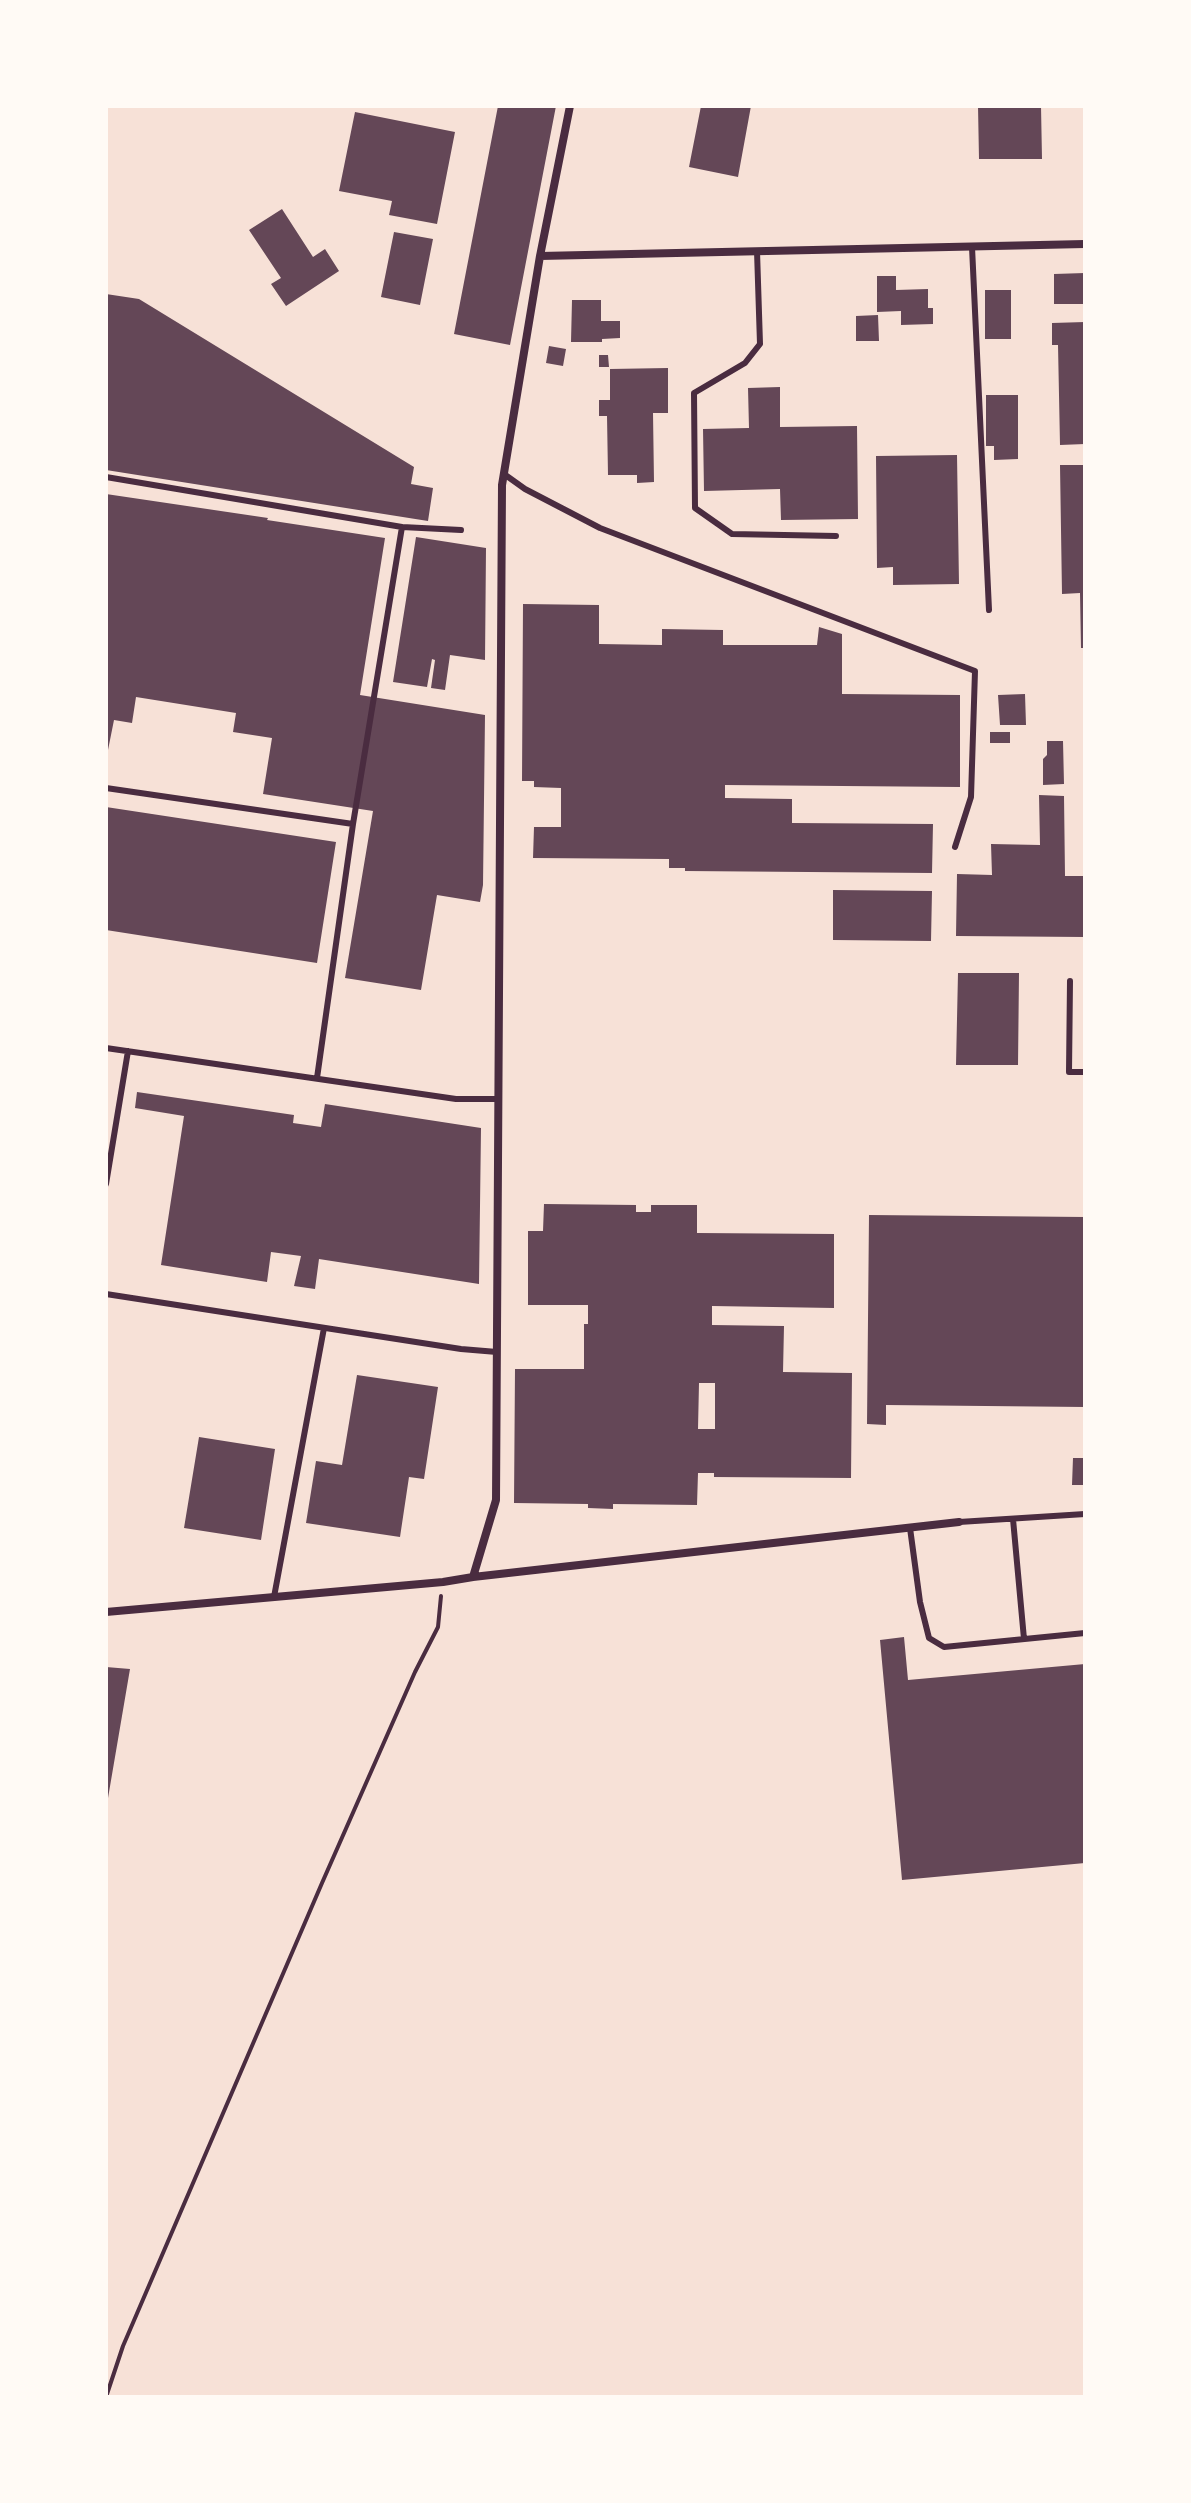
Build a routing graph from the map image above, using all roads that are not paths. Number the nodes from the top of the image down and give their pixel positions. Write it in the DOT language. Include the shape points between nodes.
graph roads {
  1 [pos="570,106"];
  2 [pos="1085,244"];
  3 [pos="972,247"];
  4 [pos="757,251"];
  5 [pos="540,256"];
  6 [pos="504,474"];
  7 [pos="106,477"];
  8 [pos="402,527"];
  9 [pos="461,530"];
  10 [pos="836,536"];
  11 [pos="989,610"];
  12 [pos="106,788"];
  13 [pos="353,824"];
  14 [pos="955,847"];
  15 [pos="1070,981"];
  16 [pos="106,1048"];
  17 [pos="128,1051"];
  18 [pos="1085,1072"];
  19 [pos="317,1078"];
  20 [pos="498,1099"];
  21 [pos="106,1184"];
  22 [pos="106,1294"];
  23 [pos="324,1328"];
  24 [pos="497,1352"];
  25 [pos="1085,1514"];
  26 [pos="1013,1519"];
  27 [pos="959,1522"];
  28 [pos="910,1528"];
  29 [pos="473,1577"];
  30 [pos="274,1597"];
  31 [pos="106,1612"];
  32 [pos="1085,1633"];
  33 [pos="1024,1639"];
  1 -- 5 [label="street"];
  2 -- 3 [label="street"];
  3 -- 4 [label="street"];
  3 -- 11 [label="lane"];
  4 -- 5 [label="street"];
  4 -- 10 [label="lane" via="760,344 745,363 694,393 695,508 732,534"];
  5 -- 6 [label="street"];
  6 -- 14 [label="lane" via="600,528 975,671 971,797"];
  6 -- 20 [label="street"];
  7 -- 8 [label="lane"];
  8 -- 9 [label="lane"];
  8 -- 13 [label="lane"];
  12 -- 13 [label="lane"];
  13 -- 19 [label="lane"];
  15 -- 18 [label="lane" via="1069,1072"];
  16 -- 17 [label="lane"];
  17 -- 19 [label="lane"];
  17 -- 21 [label="lane"];
  19 -- 20 [label="lane" via="456,1099"];
  20 -- 24 [label="street"];
  22 -- 23 [label="lane"];
  23 -- 24 [label="lane"];
  23 -- 30 [label="lane"];
  24 -- 29 [label="street" via="496,1500"];
  25 -- 26 [label="lane"];
  26 -- 27 [label="lane"];
  26 -- 33 [label="lane"];
  27 -- 28 [label="street"];
  28 -- 29 [label="street"];
  28 -- 33 [label="lane" via="929,1638 944,1647"];
  29 -- 30 [label="street"];
  30 -- 31 [label="street"];
  32 -- 33 [label="lane"];
}
